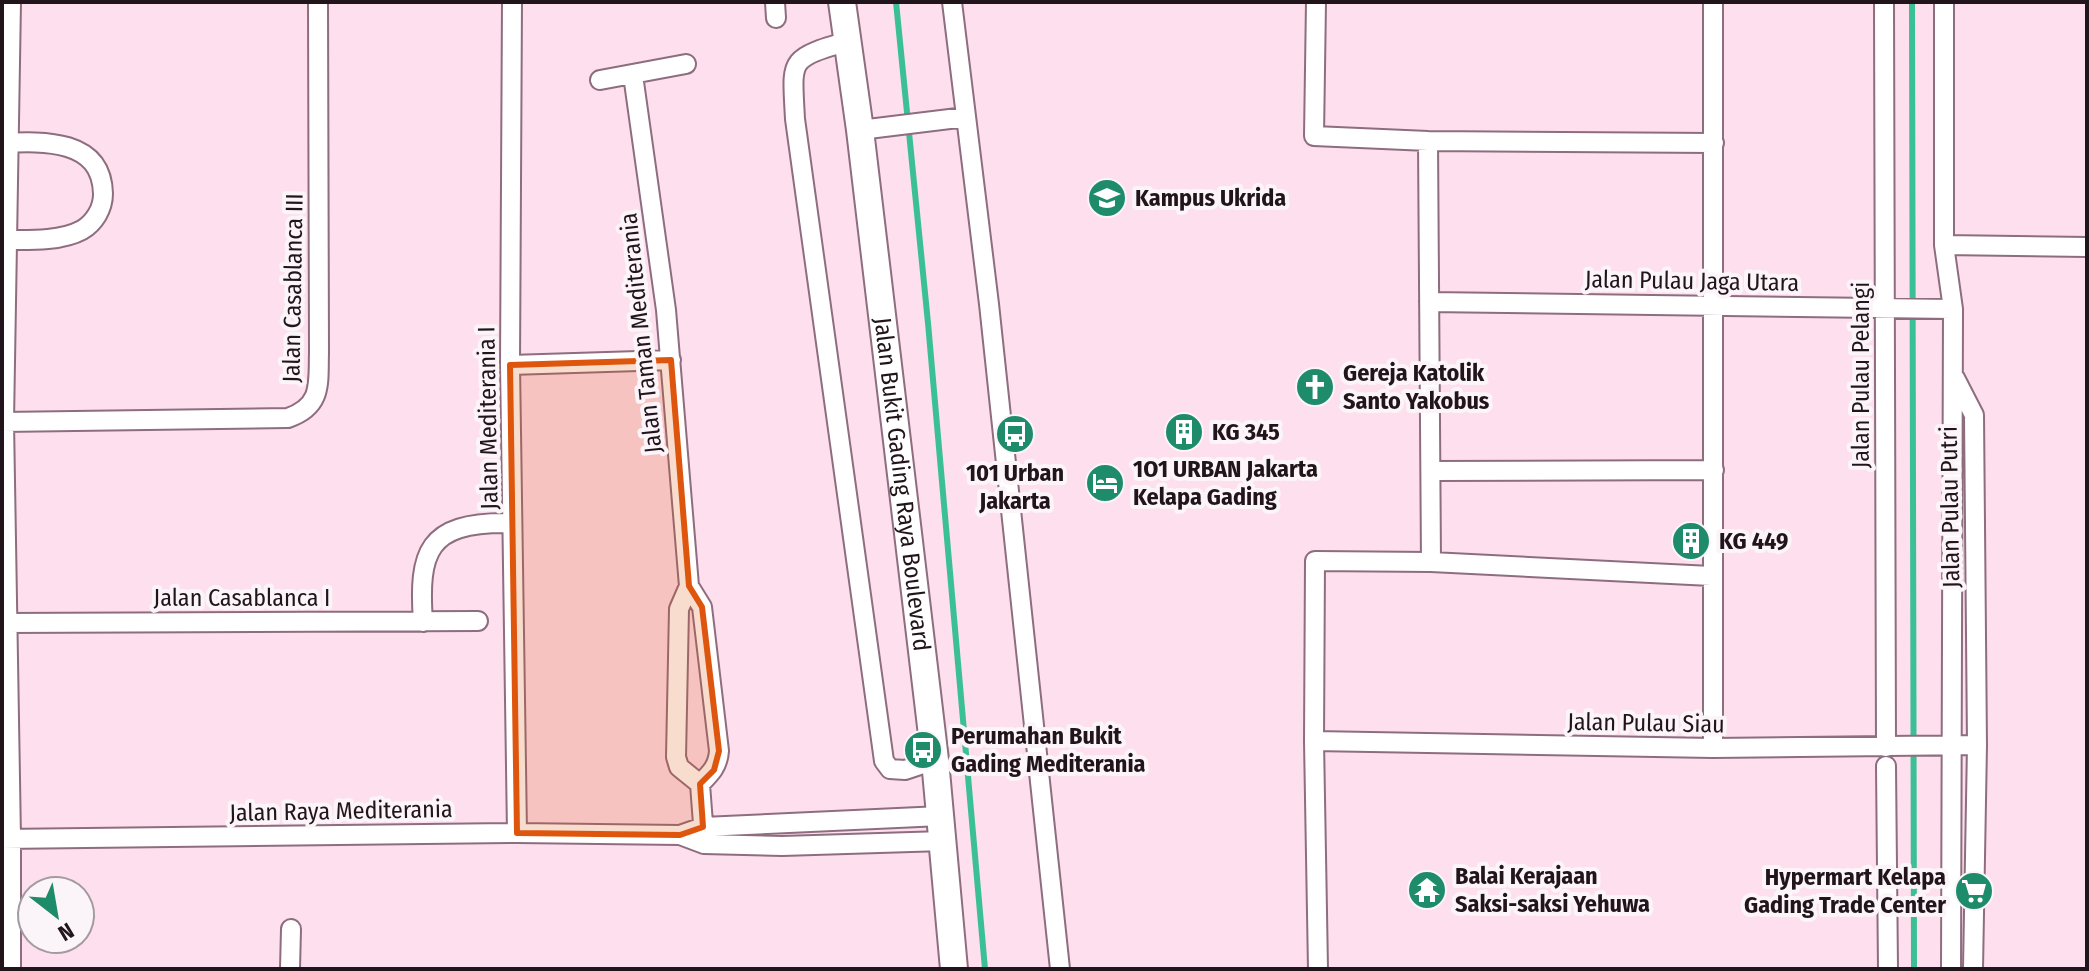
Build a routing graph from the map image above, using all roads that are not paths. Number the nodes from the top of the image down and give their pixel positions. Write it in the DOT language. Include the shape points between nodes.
graph roads {
  1 [pos="11,2"];
  2 [pos="318,2"];
  3 [pos="512,2"];
  4 [pos="842,2"];
  5 [pos="952,2"];
  6 [pos="1316,2"];
  7 [pos="1713,2"];
  8 [pos="1884,2"];
  9 [pos="1944,2"];
  10 [pos="848,41"];
  11 [pos="686,64"];
  12 [pos="633,75"];
  13 [pos="600,80"];
  14 [pos="966,117"];
  15 [pos="873,128"];
  16 [pos="1428,141"];
  17 [pos="6,143"];
  18 [pos="1714,143"];
  19 [pos="5,240"];
  20 [pos="1944,245"];
  21 [pos="2087,247"];
  22 [pos="1429,302"];
  23 [pos="1713,304"];
  24 [pos="1890,309"];
  25 [pos="1947,309"];
  26 [pos="671,360"];
  27 [pos="510,365"];
  28 [pos="1953,376"];
  29 [pos="3,422"];
  30 [pos="1714,470"];
  31 [pos="1431,471"];
  32 [pos="1973,510"];
  33 [pos="1951,511"];
  34 [pos="505,523"];
  35 [pos="1431,562"];
  36 [pos="1711,576"];
  37 [pos="689,586"];
  38 [pos="478,621"];
  39 [pos="423,622"];
  40 [pos="4,623"];
  41 [pos="1314,741"];
  42 [pos="1948,745"];
  43 [pos="1977,745"];
  44 [pos="1713,748"];
  45 [pos="1890,753"];
  46 [pos="935,760"];
  47 [pos="700,784"];
  48 [pos="812,823"];
  49 [pos="943,828"];
  50 [pos="517,833"];
  51 [pos="704,836"];
  52 [pos="7,838"];
  53 [pos="812,846"];
  54 [pos="1976,890"];
  55 [pos="1952,891"];
  56 [pos="291,929"];
  57 [pos="11,969"];
  58 [pos="290,969"];
  59 [pos="954,969"];
  60 [pos="1060,969"];
  61 [pos="1318,969"];
  62 [pos="1888,969"];
  63 [pos="1951,969"];
  64 [pos="1973,969"];
  1 -- 17 [label="street"];
  2 -- 29 [label="street, Jalan Casablanca III" via="319,352 314,401 288,418"];
  3 -- 27 [label="street, Jalan Mediterania I"];
  4 -- 10 [label="street, Jalan Bukit Gading Raya Boulevard"];
  5 -- 14 [label="street"];
  6 -- 16 [label="street" via="1314,136"];
  7 -- 18 [label="street"];
  8 -- 24 [label="street, Jalan Pulau Pelangi"];
  9 -- 20 [label="street, Jalan Pulau Putri"];
  10 -- 15 [label="street, Jalan Bukit Gading Raya Boulevard"];
  10 -- 46 [label="street" via="796,63 795,119 884,761 890,769 905,770"];
  11 -- 12 [label="street"];
  12 -- 13 [label="street"];
  12 -- 26 [label="street, Jalan Taman Mediterania"];
  14 -- 15 [label="street"];
  14 -- 60 [label="street"];
  15 -- 46 [label="street, Jalan Bukit Gading Raya Boulevard"];
  16 -- 18 [label="street"];
  16 -- 22 [label="street"];
  17 -- 19 [label="street"];
  17 -- 19 [label="street" via="83,152 103,182 103,203 94,221 81,230 62,237"];
  18 -- 23 [label="street"];
  19 -- 29 [label="street"];
  20 -- 21 [label="street"];
  20 -- 25 [label="street, Jalan Pulau Putri"];
  22 -- 23 [label="street, Jalan Pulau Jaga Utara"];
  22 -- 31 [label="street"];
  23 -- 24 [label="street, Jalan Pulau Jaga Utara"];
  23 -- 30 [label="street"];
  24 -- 25 [label="street, Jalan Pulau Jaga Utara"];
  24 -- 45 [label="street, Jalan Pulau Pelangi"];
  25 -- 28 [label="street, Jalan Pulau Putri"];
  26 -- 27 [label="street"];
  26 -- 37 [label="street, Jalan Taman Mediterania"];
  27 -- 50 [label="street, Jalan Mediterania I"];
  28 -- 32 [label="street, Jalan Pulau Putri" via="1974,415"];
  28 -- 33 [label="street"];
  29 -- 40 [label="street"];
  30 -- 31 [label="street"];
  30 -- 36 [label="street"];
  31 -- 35 [label="street"];
  32 -- 33 [label="street"];
  32 -- 43 [label="street, Jalan Pulau Putri"];
  33 -- 42 [label="street"];
  34 -- 39 [label="street" via="458,528 432,547 422,570"];
  35 -- 36 [label="street"];
  35 -- 41 [label="street" via="1315,561"];
  36 -- 44 [label="street"];
  37 -- 47 [label="street, Jalan Taman Mediterania" via="702,607 719,751 714,770"];
  37 -- 47 [label="street, Jalan Taman Mediterania" via="679,609 676,757 679,767"];
  38 -- 39 [label="street, Jalan Casablanca I"];
  39 -- 40 [label="street, Jalan Casablanca I"];
  40 -- 52 [label="street"];
  41 -- 44 [label="street, Jalan Pulau Siau"];
  41 -- 61 [label="street"];
  42 -- 43 [label="street, Jalan Pulau Siau"];
  42 -- 45 [label="street, Jalan Pulau Siau"];
  42 -- 55 [label="street"];
  43 -- 54 [label="street, Jalan Pulau Putri"];
  44 -- 45 [label="street, Jalan Pulau Siau"];
  45 -- 62 [label="street, Jalan Pulau Pelangi"];
  46 -- 49 [label="street, Jalan Bukit Gading Raya Boulevard"];
  47 -- 51 [label="street"];
  48 -- 49 [label="street, Jalan Raya Mediterania"];
  48 -- 51 [label="street, Jalan Raya Mediterania"];
  48 -- 53 [label="street"];
  49 -- 53 [label="street, Jalan Raya Mediterania"];
  49 -- 59 [label="street, Jalan Bukit Gading Raya Boulevard"];
  50 -- 51 [label="street, Jalan Raya Mediterania"];
  50 -- 52 [label="street, Jalan Raya Mediterania"];
  51 -- 53 [label="street, Jalan Raya Mediterania"];
  52 -- 57 [label="street"];
  54 -- 55 [label="street"];
  54 -- 64 [label="street, Jalan Pulau Putri"];
  55 -- 63 [label="street"];
  56 -- 58 [label="street"];
}
